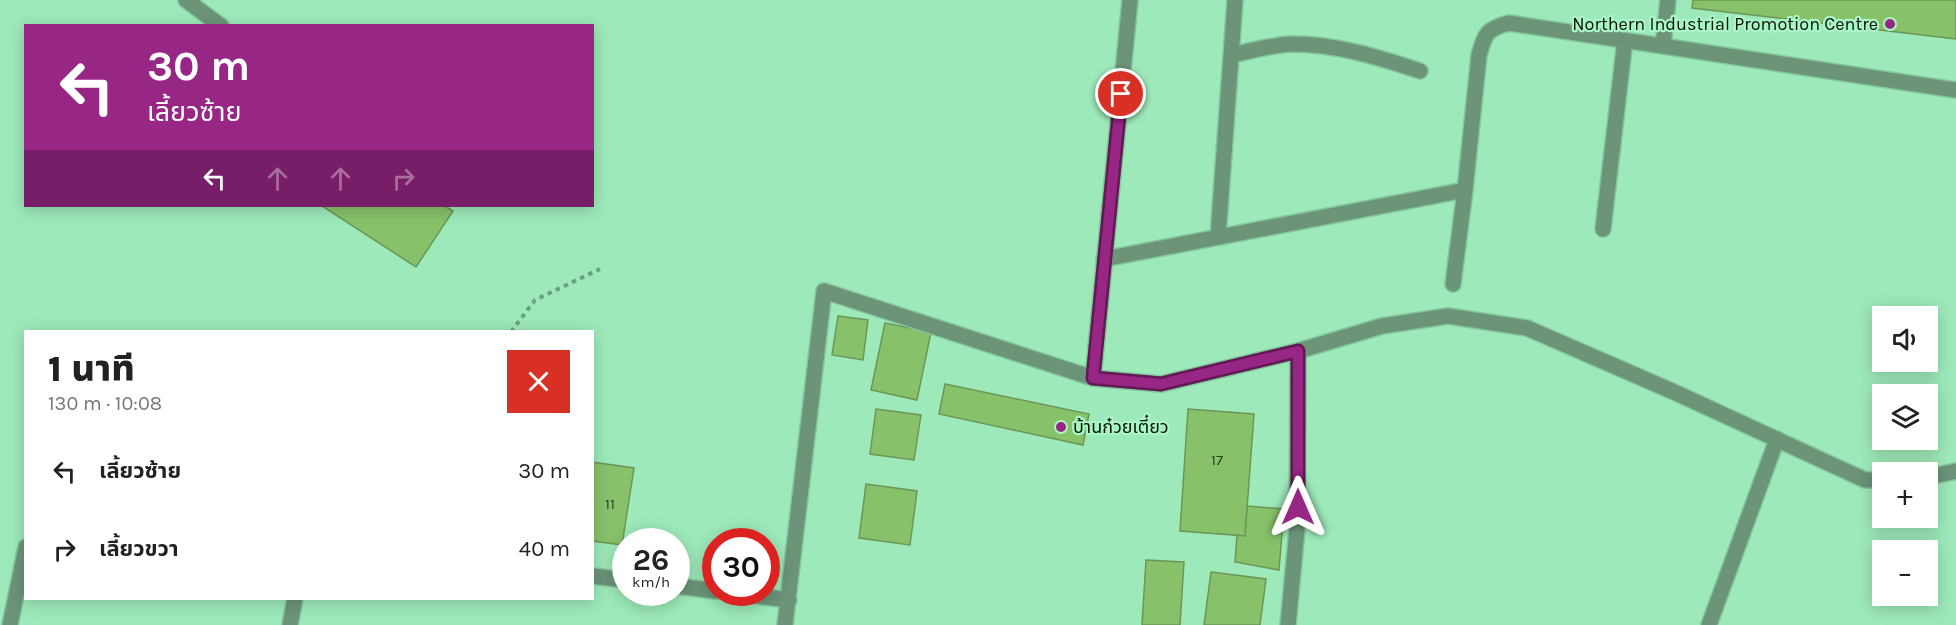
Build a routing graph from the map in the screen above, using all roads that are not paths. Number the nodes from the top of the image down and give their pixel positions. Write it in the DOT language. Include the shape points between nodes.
graph roads {
  1 [pos="186,0"];
  2 [pos="1130,0"];
  3 [pos="1236,0"];
  4 [pos="1668,0"];
  5 [pos="218,24"];
  6 [pos="1625,40"];
  7 [pos="1663,46"];
  8 [pos="1232,55"];
  9 [pos="1420,70"];
  10 [pos="1956,90"];
  11 [pos="1465,190"];
  12 [pos="1603,229"];
  13 [pos="1218,237"];
  14 [pos="1104,259"];
  15 [pos="1453,284"];
  16 [pos="1298,351"];
  17 [pos="1093,378"];
  18 [pos="1777,439"];
  19 [pos="1956,471"];
  20 [pos="1938,475"];
  21 [pos="1872,480"];
  22 [pos="24,557"];
  23 [pos="594,576"];
  24 [pos="612,578"];
  25 [pos="780,599"];
  26 [pos="295,600"];
  27 [pos="789,600"];
  28 [pos="10,625"];
  29 [pos="290,625"];
  30 [pos="785,625"];
  31 [pos="1288,625"];
  32 [pos="1709,625"];
  1 -- 5 [label="street"];
  2 -- 14 [label="street"];
  3 -- 8 [label="street"];
  4 -- 7 [label="street"];
  6 -- 7 [label="street"];
  6 -- 11 [label="street" via="1509,22 1485,35 1479,55"];
  6 -- 12 [label="street"];
  7 -- 10 [label="street"];
  8 -- 9 [label="street" via="1292,44 1360,52"];
  8 -- 13 [label="street"];
  11 -- 13 [label="street"];
  11 -- 15 [label="street"];
  13 -- 14 [label="street"];
  14 -- 17 [label="street"];
  16 -- 17 [label="street" via="1161,384"];
  16 -- 18 [label="street" via="1382,326 1448,316 1527,328"];
  16 -- 31 [label="street" via="1298,529"];
  17 -- 27 [label="street" via="824,291"];
  18 -- 21 [label="street"];
  18 -- 32 [label="street"];
  19 -- 20 [label="street"];
  22 -- 28 [label="street"];
  23 -- 24 [label="street"];
  25 -- 27 [label="street"];
  26 -- 29 [label="street"];
  27 -- 30 [label="street"];
}
